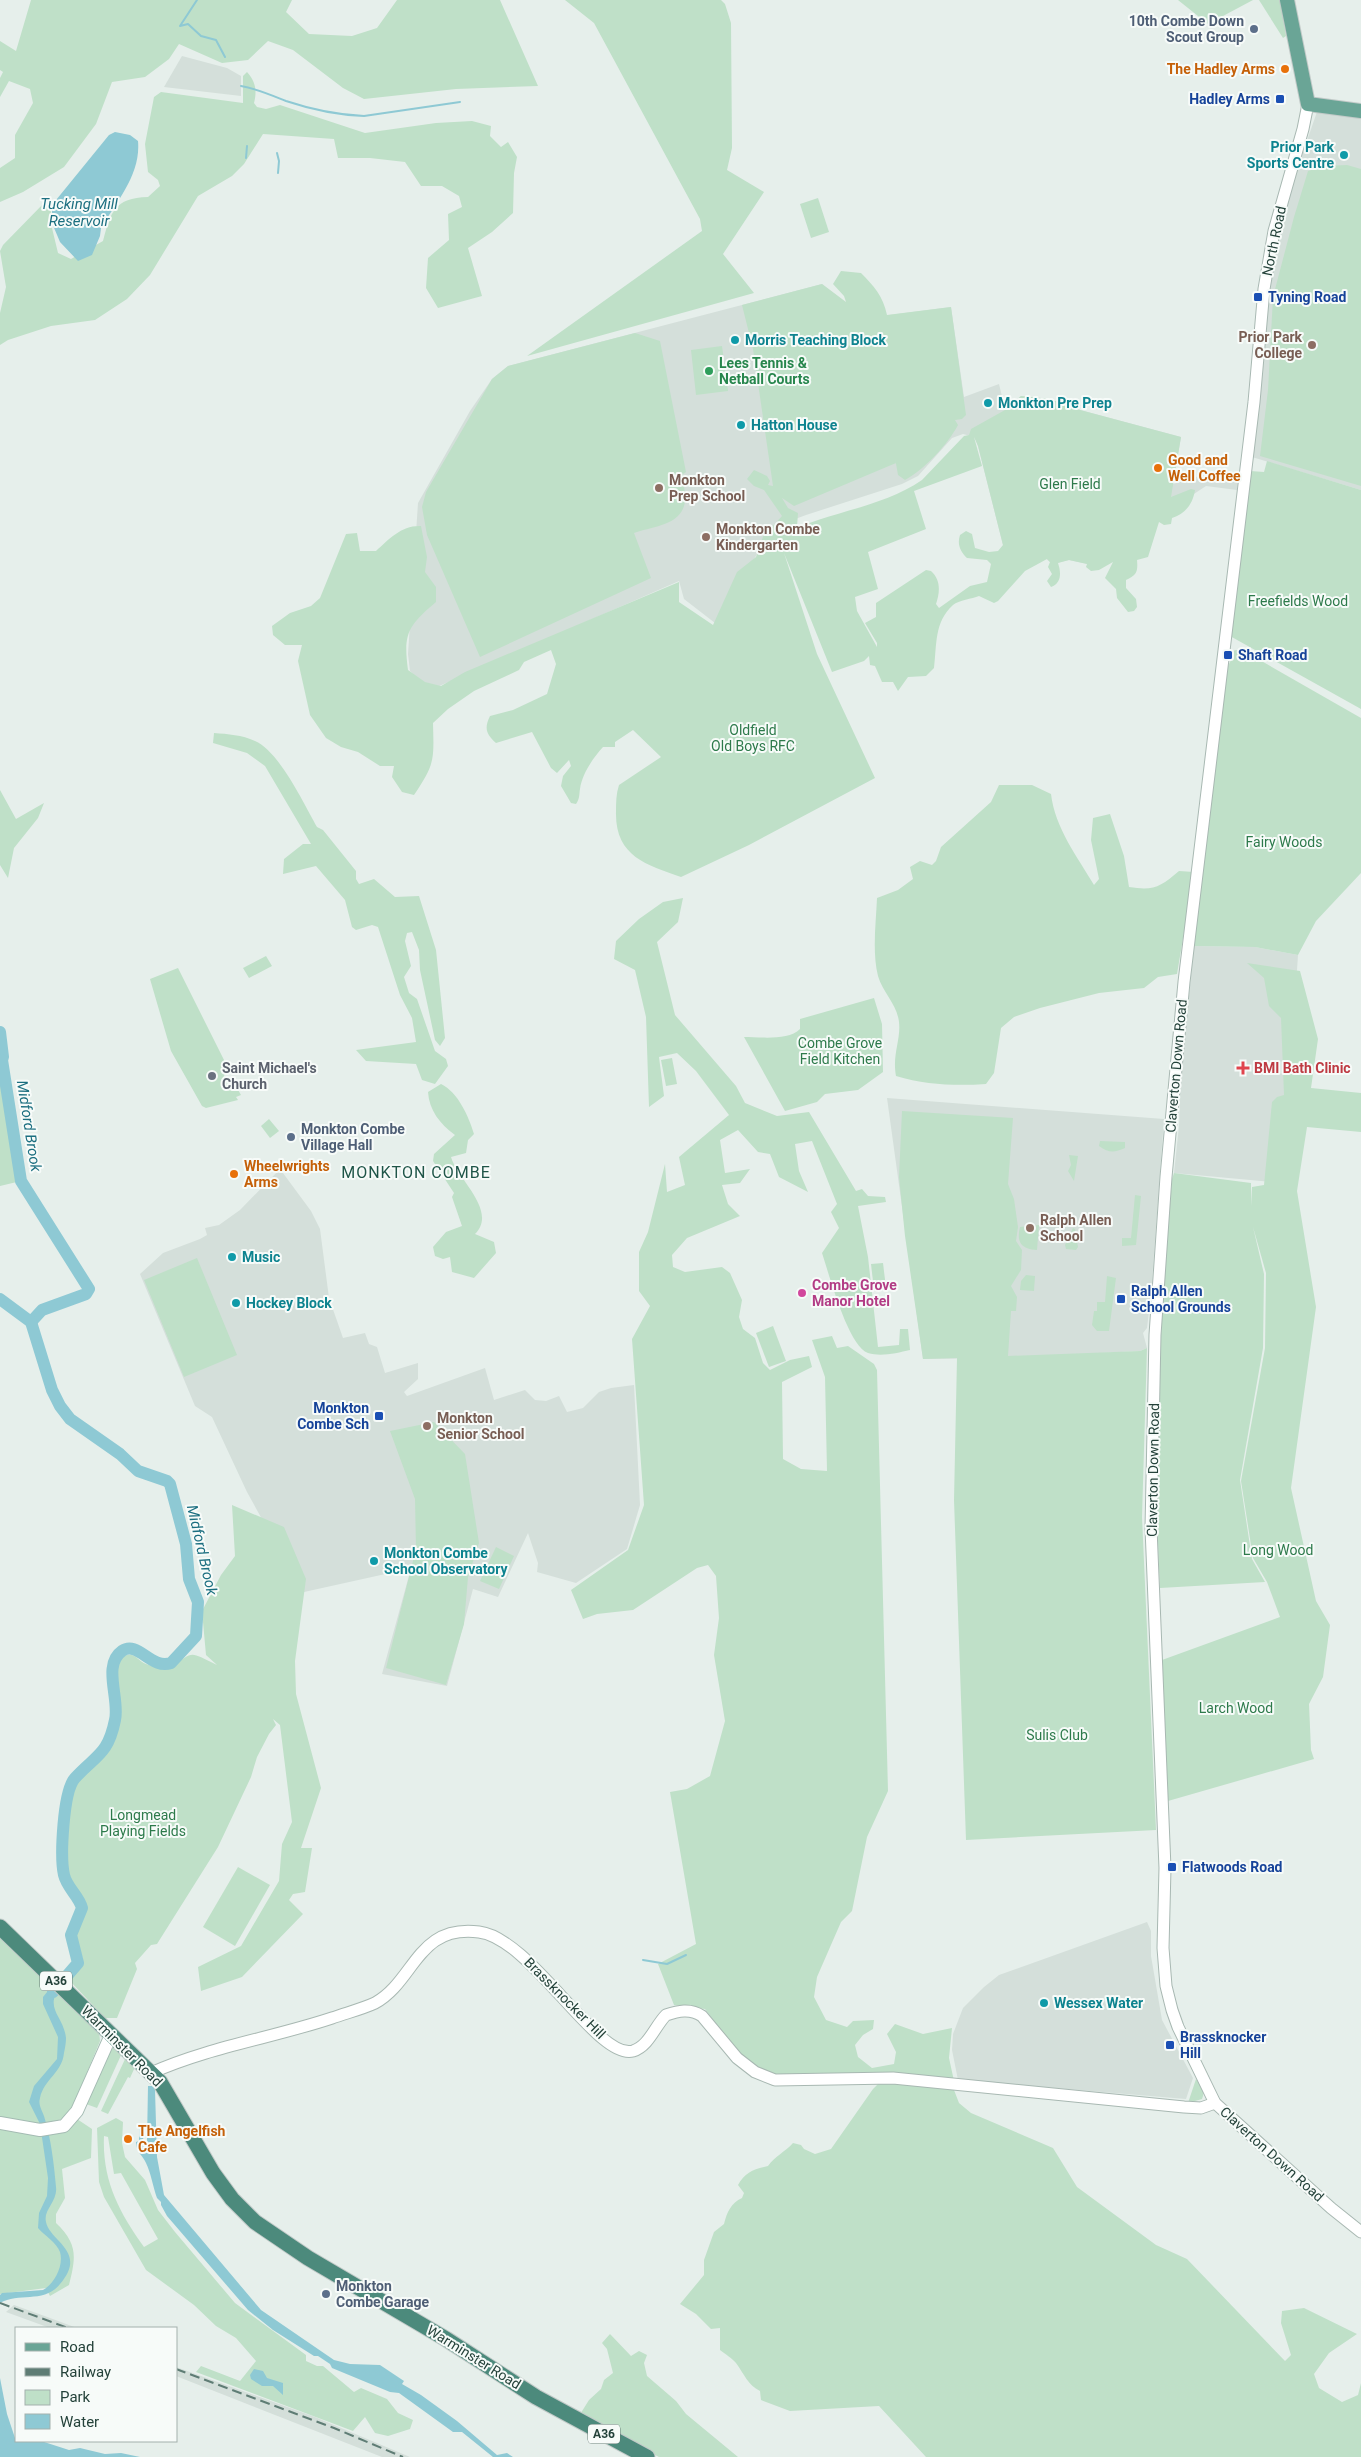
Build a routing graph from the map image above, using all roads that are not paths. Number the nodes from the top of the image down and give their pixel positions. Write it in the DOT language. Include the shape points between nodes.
graph roads {
  1 [pos="1286,0"];
  2 [pos="1308,104"];
  3 [pos="1361,111"];
  4 [pos="1225,636"];
  5 [pos="0,1927"];
  6 [pos="111,2035"];
  7 [pos="157,2074"];
  8 [pos="1215,2103"];
  9 [pos="0,2123"];
  10 [pos="1361,2232"];
  11 [pos="647,2457"];
  1 -- 2 [label="main road, North Road"];
  2 -- 3 [label="main road"];
  2 -- 4 [label="street, North Road" via="1266,272 1254,402"];
  4 -- 8 [label="street, Claverton Down Road" via="1184,982 1166,1177 1155,1335 1151,1512 1165,1868 1163,1948 1166,1977 1178,2027"];
  5 -- 6 [label="highway, Warminster Road / A36"];
  6 -- 7 [label="highway, Warminster Road / A36"];
  6 -- 9 [label="main road" via="77,2111 68,2122 46,2130"];
  7 -- 8 [label="street, Brassknocker Hill" via="179,2060 296,2030 374,2003 386,1995 435,1940 464,1931 491,1934 517,1950 598,2035 625,2051 642,2047 666,2015 686,2011 702,2016 737,2058 755,2072 775,2080 892,2078 1184,2107 1201,2108"];
  7 -- 11 [label="highway, Warminster Road / A36" via="213,2173 255,2222 308,2258 536,2397"];
  8 -- 10 [label="street, Claverton Down Road"];
}
